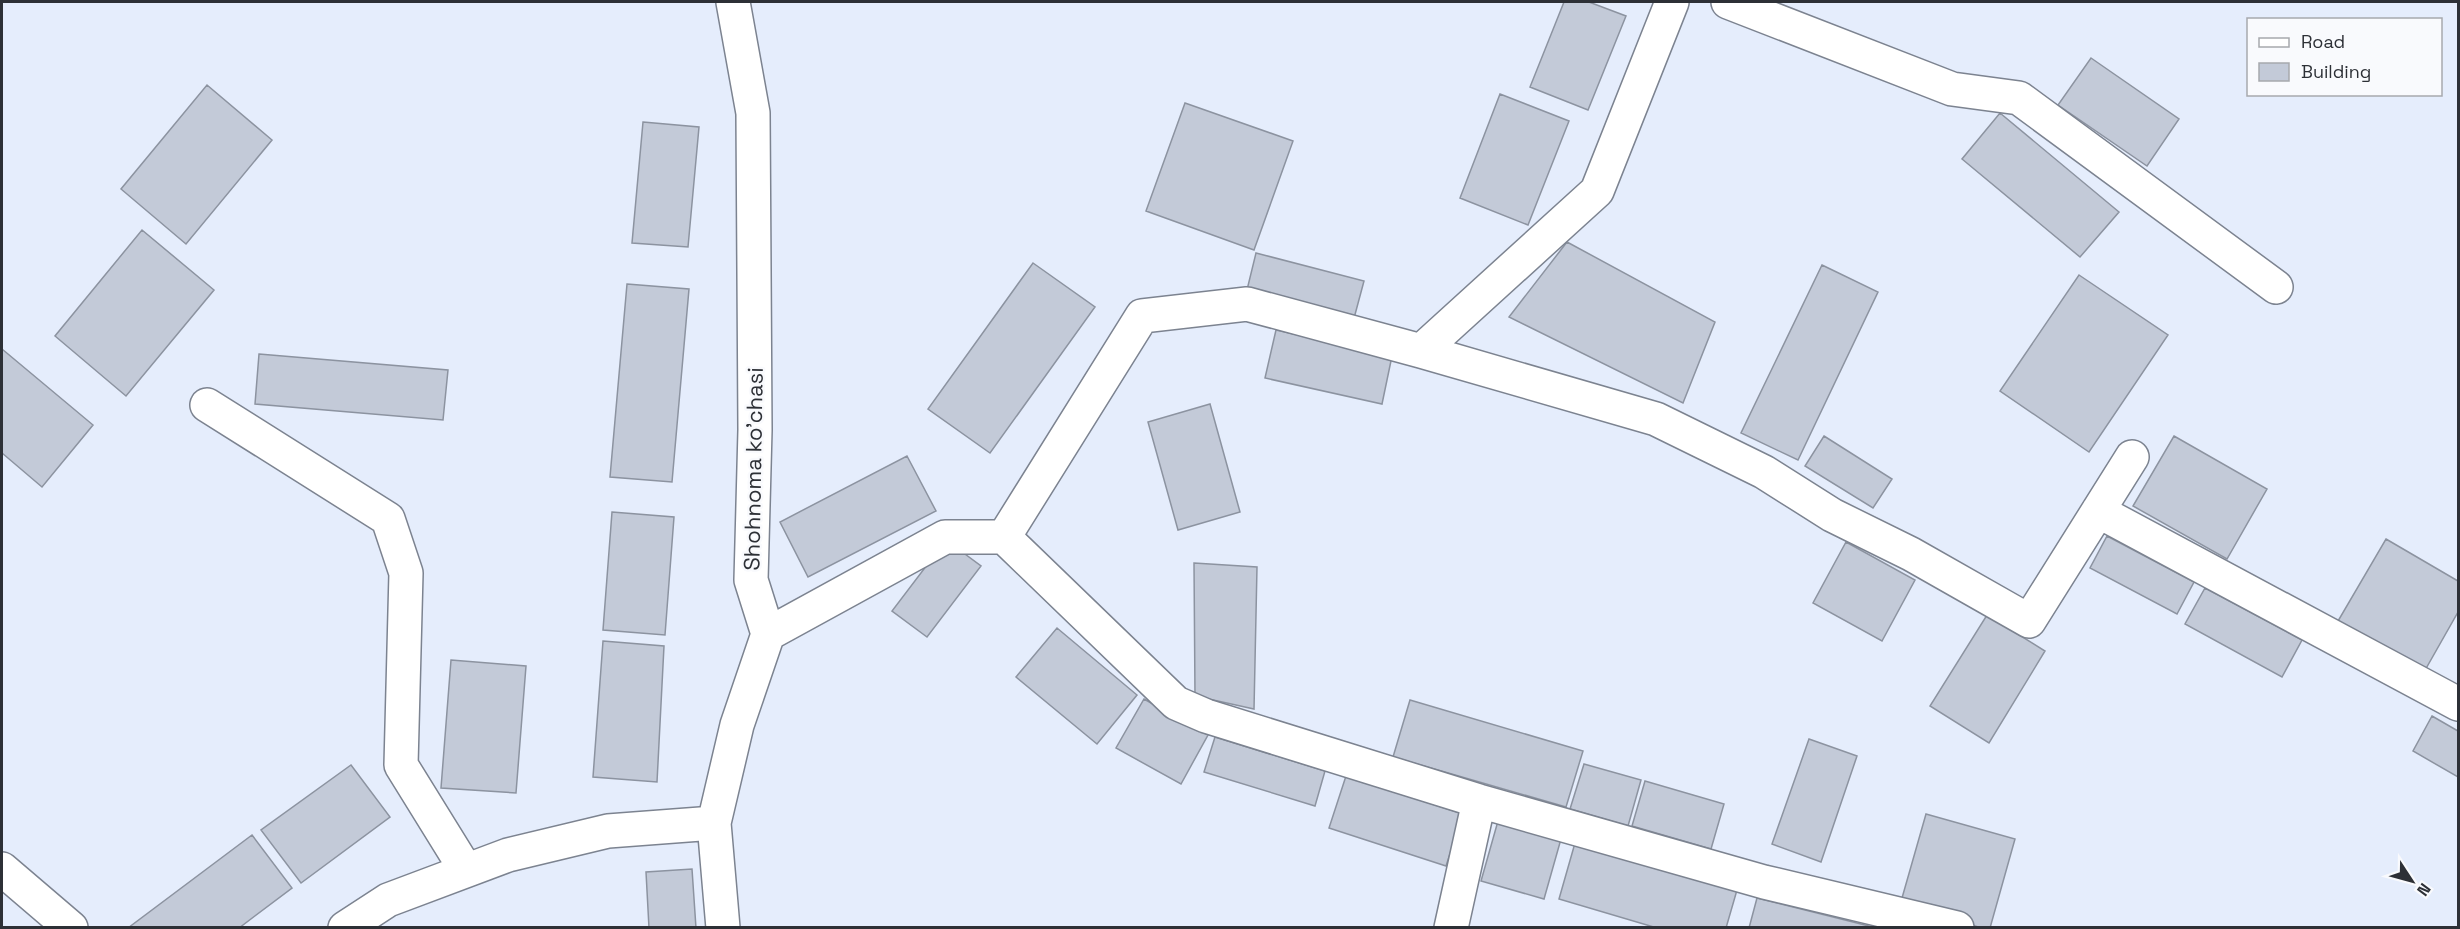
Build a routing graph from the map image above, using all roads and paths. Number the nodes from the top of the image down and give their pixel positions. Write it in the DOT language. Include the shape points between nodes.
graph roads {
  1 [pos="733,2"];
  2 [pos="1672,2"];
  3 [pos="1728,2"];
  4 [pos="2276,287"];
  5 [pos="1421,351"];
  6 [pos="207,405"];
  7 [pos="2132,457"];
  8 [pos="2098,511"];
  9 [pos="1004,537"];
  10 [pos="768,634"];
  11 [pos="2458,704"];
  12 [pos="1479,801"];
  13 [pos="714,824"];
  14 [pos="2,869"];
  15 [pos="466,870"];
  16 [pos="71,927"];
  17 [pos="345,927"];
  18 [pos="723,927"];
  19 [pos="1451,927"];
  20 [pos="1957,927"];
  1 -- 10 [label="street, Shohnoma ko'chasi" via="753,113 752,580"];
  2 -- 5 [label="street" via="1597,191"];
  3 -- 4 [label="street" via="1952,89 2019,98"];
  5 -- 8 [label="street" via="1656,419 1764,472 1832,515 1911,554 2029,621"];
  5 -- 9 [label="street" via="1246,304 1142,316"];
  6 -- 15 [label="street" via="388,519 406,573 401,765"];
  7 -- 8 [label="street"];
  8 -- 11 [label="street"];
  9 -- 10 [label="street" via="945,537"];
  9 -- 12 [label="street" via="1176,703 1206,717"];
  10 -- 13 [label="street" via="737,725"];
  12 -- 19 [label="street"];
  12 -- 20 [label="street" via="1764,882"];
  13 -- 15 [label="street" via="608,831 507,855"];
  13 -- 18 [label="street"];
  14 -- 16 [label="street"];
  15 -- 17 [label="street" via="388,900"];
}
